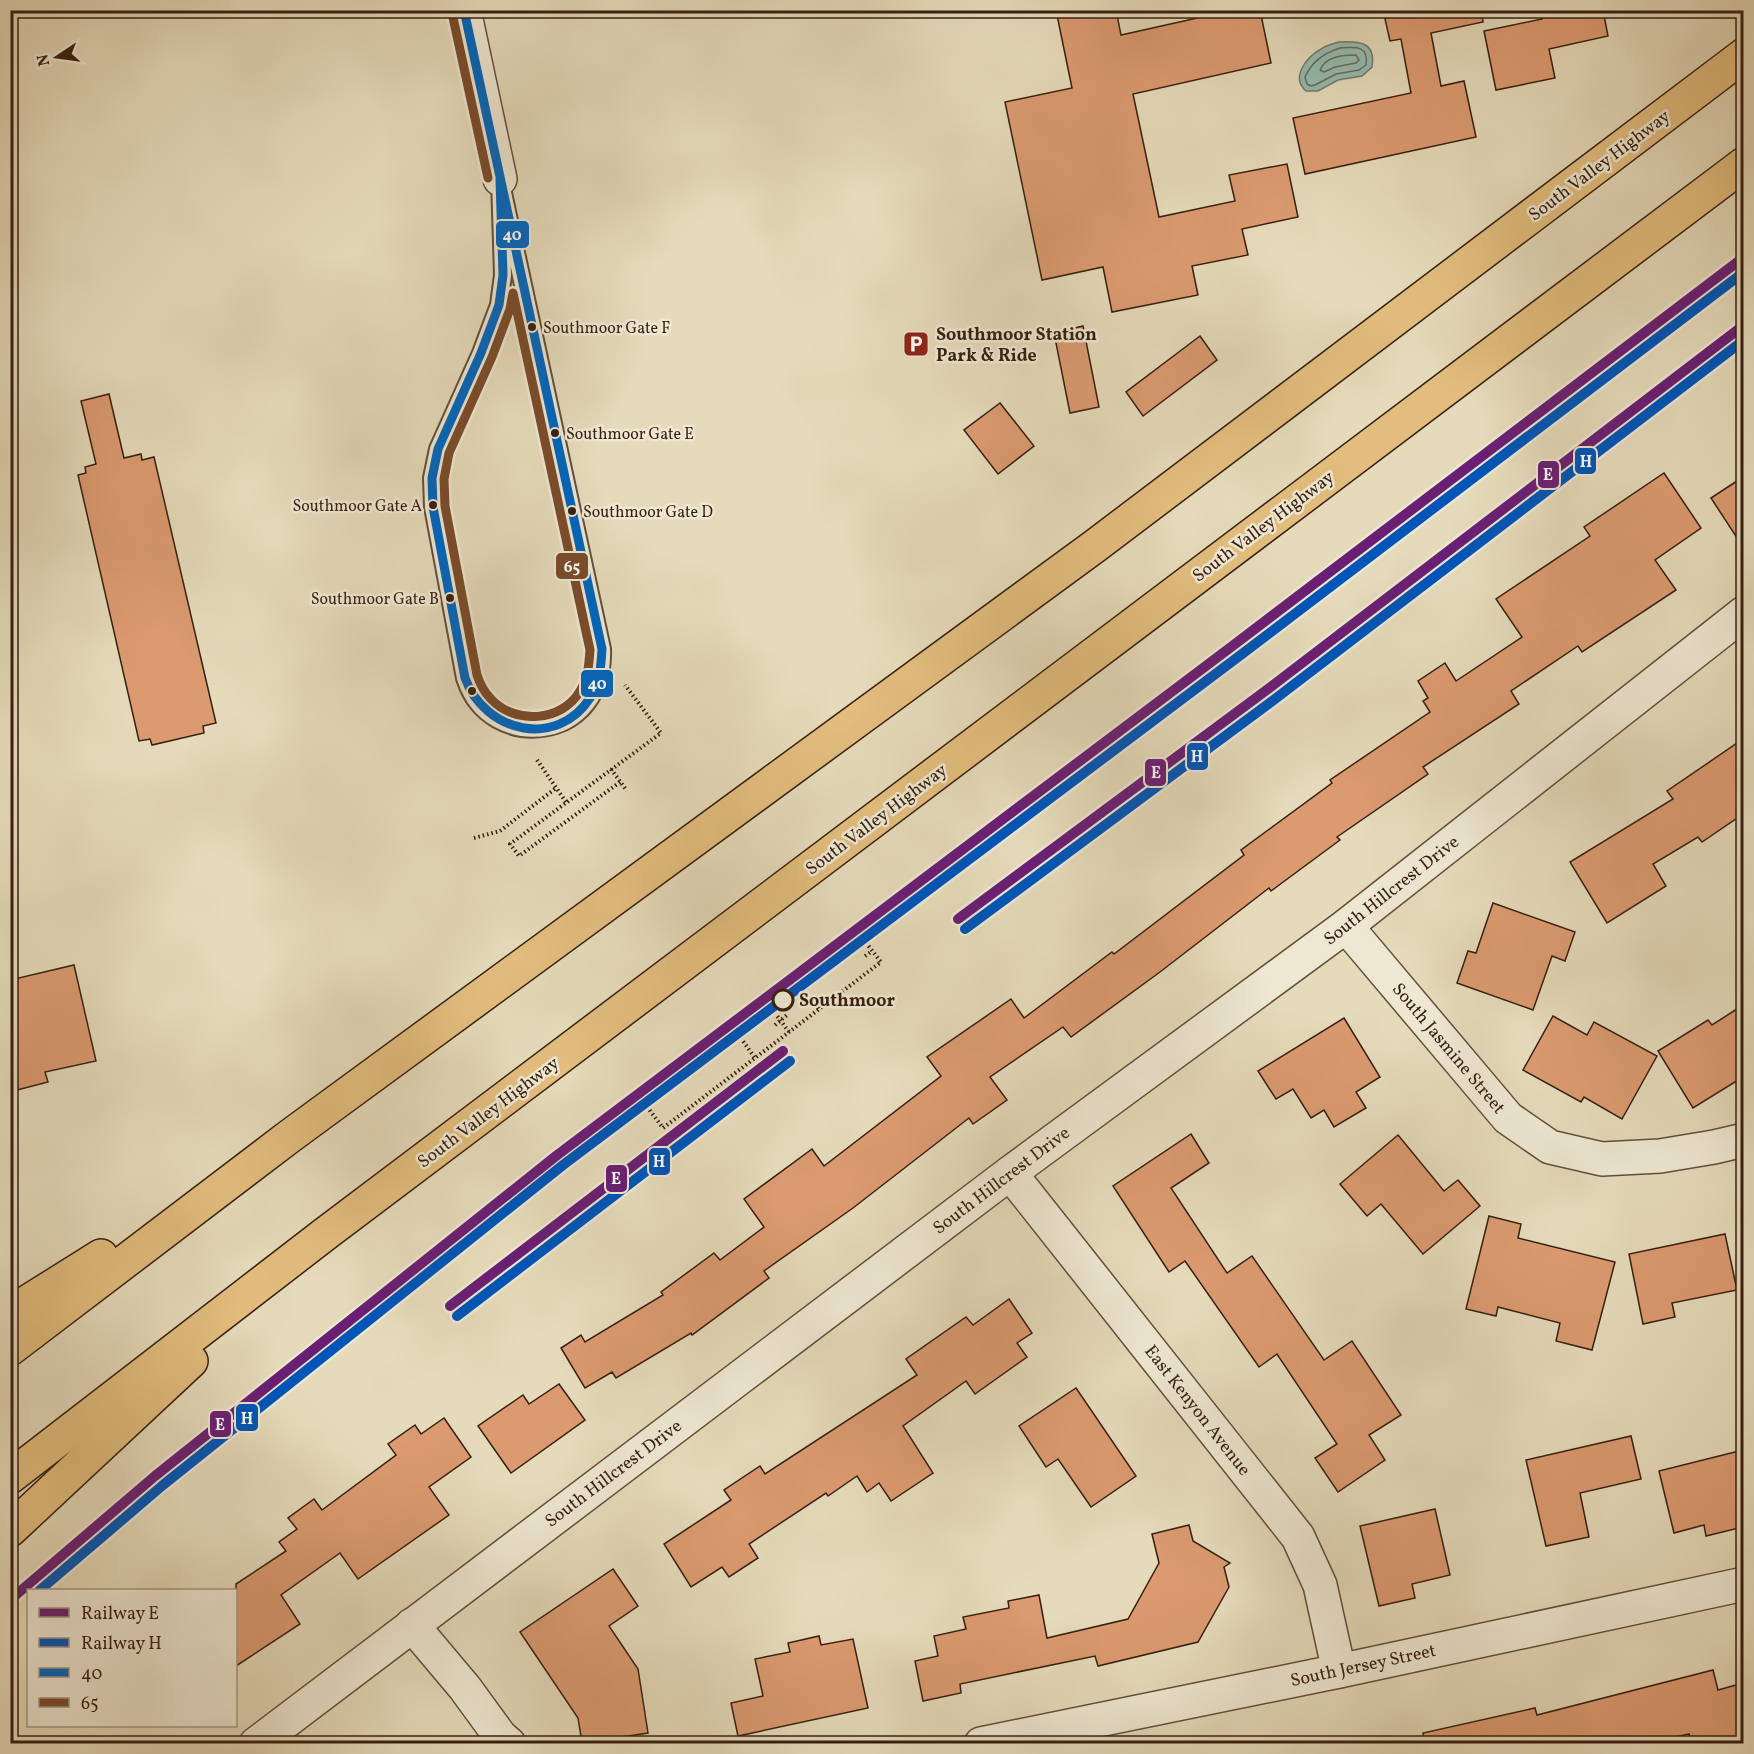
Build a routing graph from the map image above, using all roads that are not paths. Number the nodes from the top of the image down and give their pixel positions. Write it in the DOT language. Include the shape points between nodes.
graph roads {
  1 [pos="464,10"];
  2 [pos="1743,56"];
  3 [pos="1743,164"];
  4 [pos="500,179"];
  5 [pos="1743,613"];
  6 [pos="1346,926"];
  7 [pos="290,1136"];
  8 [pos="1743,1140"];
  9 [pos="1010,1173"];
  10 [pos="326,1234"];
  11 [pos="10,1313"];
  12 [pos="10,1349"];
  13 [pos="10,1477"];
  14 [pos="10,1530"];
  15 [pos="1743,1584"];
  16 [pos="412,1625"];
  17 [pos="1339,1671"];
  18 [pos="256,1743"];
  19 [pos="509,1743"];
  20 [pos="981,1743"];
  1 -- 4 [label="street"];
  2 -- 7 [label="highway, South Valley Highway" via="1095,546"];
  3 -- 10 [label="highway, South Valley Highway"];
  4 -- 4 [label="lane" via="503,275 499,305 438,449 432,478 433,507 470,692 494,718 535,729 566,721 586,705 600,678 602,650"];
  5 -- 6 [label="street, South Hillcrest Drive"];
  6 -- 8 [label="street, South Jasmine Street" via="1508,1118 1550,1147 1602,1159 1660,1156"];
  6 -- 9 [label="street, South Hillcrest Drive"];
  7 -- 11 [label="highway"];
  7 -- 12 [label="highway, South Valley Highway"];
  9 -- 16 [label="street, South Hillcrest Drive"];
  9 -- 17 [label="street, East Kenyon Avenue" via="1298,1537 1320,1585"];
  10 -- 13 [label="highway, South Valley Highway"];
  10 -- 14 [label="highway"];
  15 -- 17 [label="street, South Jersey Street"];
  16 -- 18 [label="street, South Hillcrest Drive"];
  16 -- 19 [label="street"];
  17 -- 20 [label="street, South Jersey Street"];
}
